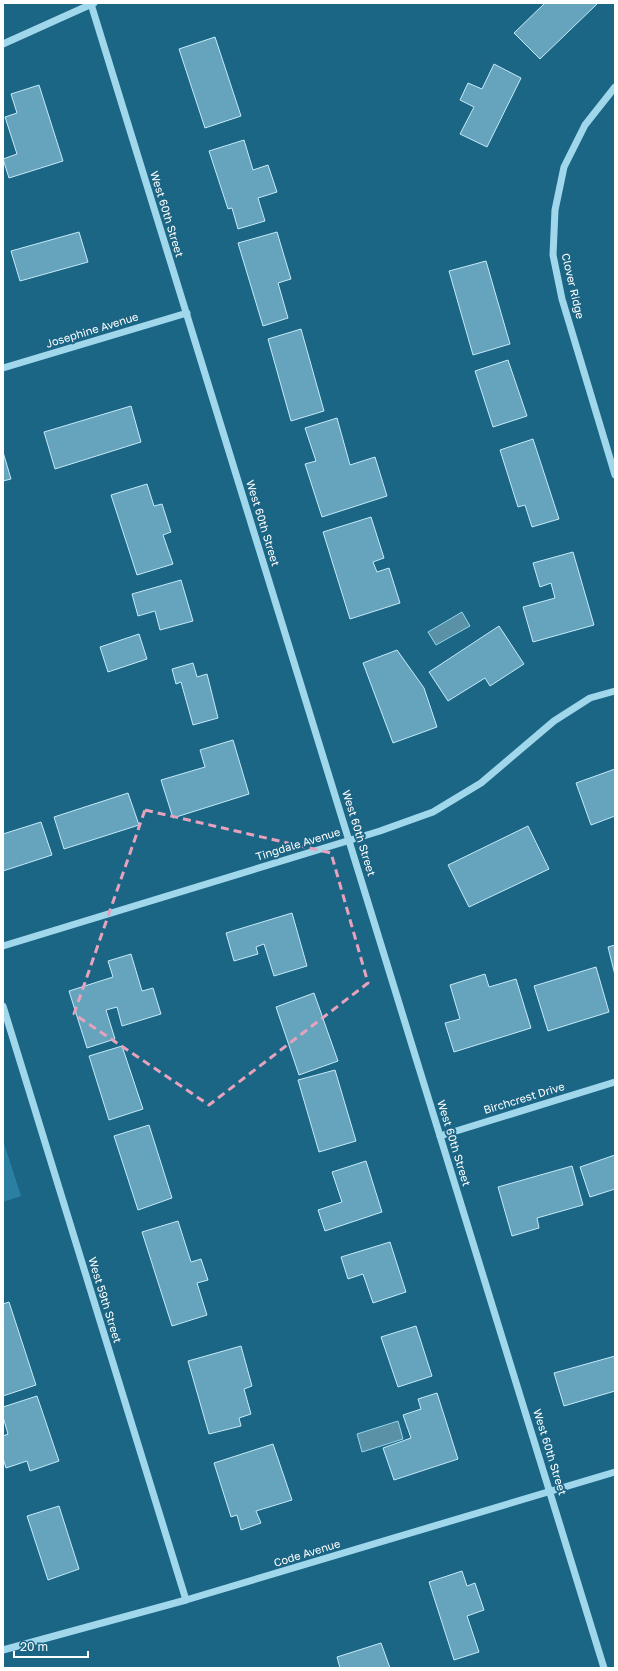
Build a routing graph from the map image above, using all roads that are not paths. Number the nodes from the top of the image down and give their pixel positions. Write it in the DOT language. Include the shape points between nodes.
graph roads {
  1 [pos="93,4"];
  2 [pos="3,44"];
  3 [pos="615,87"];
  4 [pos="187,313"];
  5 [pos="3,368"];
  6 [pos="615,475"];
  7 [pos="615,691"];
  8 [pos="350,840"];
  9 [pos="3,946"];
  10 [pos="3,1006"];
  11 [pos="615,1082"];
  12 [pos="440,1136"];
  13 [pos="615,1472"];
  14 [pos="550,1491"];
  15 [pos="186,1600"];
  16 [pos="3,1650"];
  17 [pos="604,1668"];
  1 -- 2 [label="street"];
  1 -- 4 [label="street, West 60th Street"];
  3 -- 6 [label="street, Clover Ridge" via="585,125 564,167 555,210 553,255 562,299"];
  4 -- 5 [label="street, Josephine Avenue"];
  4 -- 8 [label="street, West 60th Street"];
  7 -- 8 [label="street, Tingdale Avenue" via="590,698 554,721 481,783 434,812"];
  8 -- 9 [label="street, Tingdale Avenue"];
  8 -- 12 [label="street, West 60th Street"];
  10 -- 15 [label="street, West 59th Street"];
  11 -- 12 [label="street, Birchcrest Drive"];
  12 -- 14 [label="street, West 60th Street"];
  13 -- 14 [label="street, Code Avenue"];
  14 -- 15 [label="street, Code Avenue"];
  14 -- 17 [label="street, West 60th Street"];
  15 -- 16 [label="street, Code Avenue"];
}
